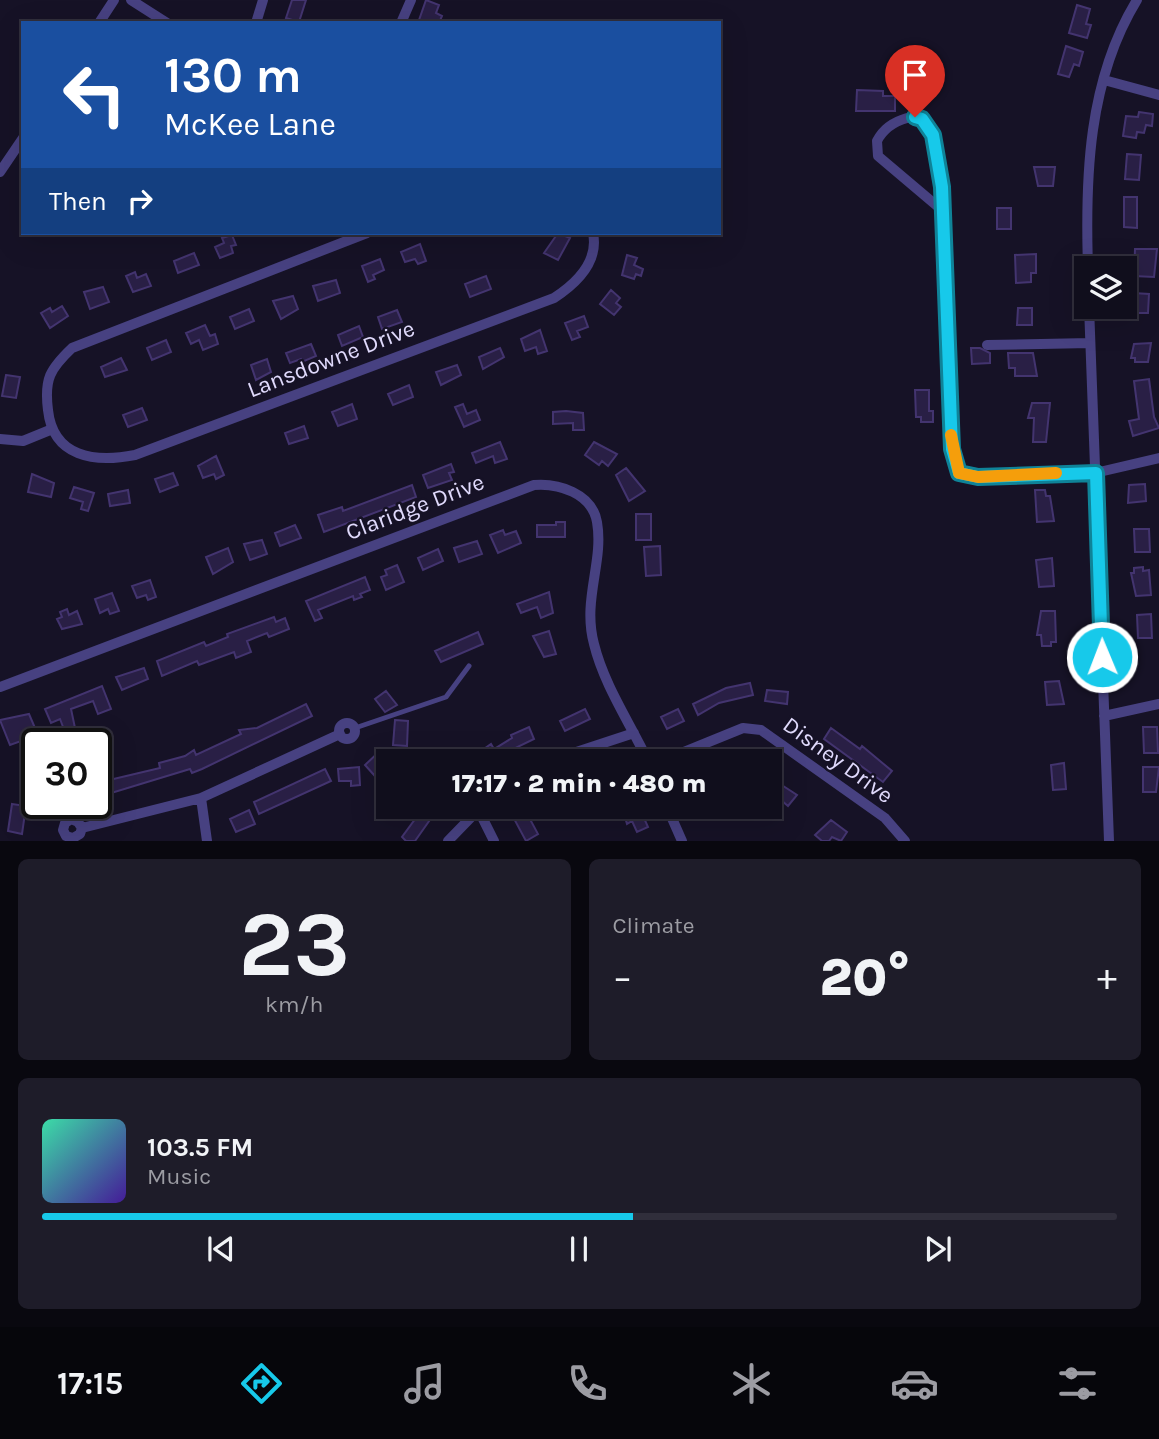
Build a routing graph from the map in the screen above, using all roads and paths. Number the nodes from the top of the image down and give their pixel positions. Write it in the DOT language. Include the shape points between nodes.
graph roads {
  1 [pos="114,0"];
  2 [pos="131,0"];
  3 [pos="263,0"];
  4 [pos="411,0"];
  5 [pos="1137,0"];
  6 [pos="100,21"];
  7 [pos="164,21"];
  8 [pos="257,21"];
  9 [pos="402,21"];
  10 [pos="1104,80"];
  11 [pos="1159,96"];
  12 [pos="21,141"];
  13 [pos="0,172"];
  14 [pos="943,211"];
  15 [pos="362,235"];
  16 [pos="593,235"];
  17 [pos="1088,256"];
  18 [pos="1089,319"];
  19 [pos="1090,343"];
  20 [pos="987,345"];
  21 [pos="50,430"];
  22 [pos="0,439"];
  23 [pos="1159,458"];
  24 [pos="1096,473"];
  25 [pos="469,666"];
  26 [pos="0,687"];
  27 [pos="1159,704"];
  28 [pos="1104,716"];
  29 [pos="355,727"];
  30 [pos="634,733"];
  31 [pos="585,749"];
  32 [pos="642,749"];
  33 [pos="691,749"];
  34 [pos="201,798"];
  35 [pos="469,819"];
  36 [pos="485,819"];
  37 [pos="672,819"];
  38 [pos="82,828"];
  39 [pos="905,840"];
  40 [pos="207,841"];
  41 [pos="448,841"];
  42 [pos="494,841"];
  43 [pos="682,841"];
  44 [pos="1109,841"];
  1 -- 6 [label="street"];
  2 -- 7 [label="street"];
  3 -- 8 [label="street"];
  4 -- 9 [label="street"];
  5 -- 10 [label="street"];
  10 -- 11 [label="street"];
  10 -- 17 [label="street" via="1089,158"];
  12 -- 13 [label="street"];
  14 -- 14 [label="street" via="878,156 877,141 891,124 915,117 922,119 933,135"];
  14 -- 24 [label="street" via="952,449 959,473 978,477"];
  15 -- 21 [label="street" via="72,348 54,365 45,388"];
  16 -- 21 [label="street, Lansdowne Drive" via="588,266 574,285 554,298 135,456 92,458 71,451"];
  18 -- 19 [label="street"];
  19 -- 20 [label="street"];
  19 -- 24 [label="street"];
  21 -- 22 [label="street" via="23,441"];
  23 -- 24 [label="street"];
  24 -- 28 [label="street"];
  25 -- 29 [label="lane" via="446,696"];
  26 -- 30 [label="street, Claridge Drive" via="534,485 554,484 586,503 597,521 588,617 604,671"];
  27 -- 28 [label="street"];
  28 -- 44 [label="street"];
  29 -- 34 [label="street" via="351,738 340,734"];
  30 -- 31 [label="street"];
  30 -- 32 [label="street, Claridge Drive"];
  33 -- 39 [label="street, Disney Drive" via="743,728 761,730 885,818"];
  34 -- 38 [label="street"];
  34 -- 40 [label="street"];
  35 -- 41 [label="street"];
  36 -- 42 [label="street"];
  37 -- 43 [label="street"];
}
